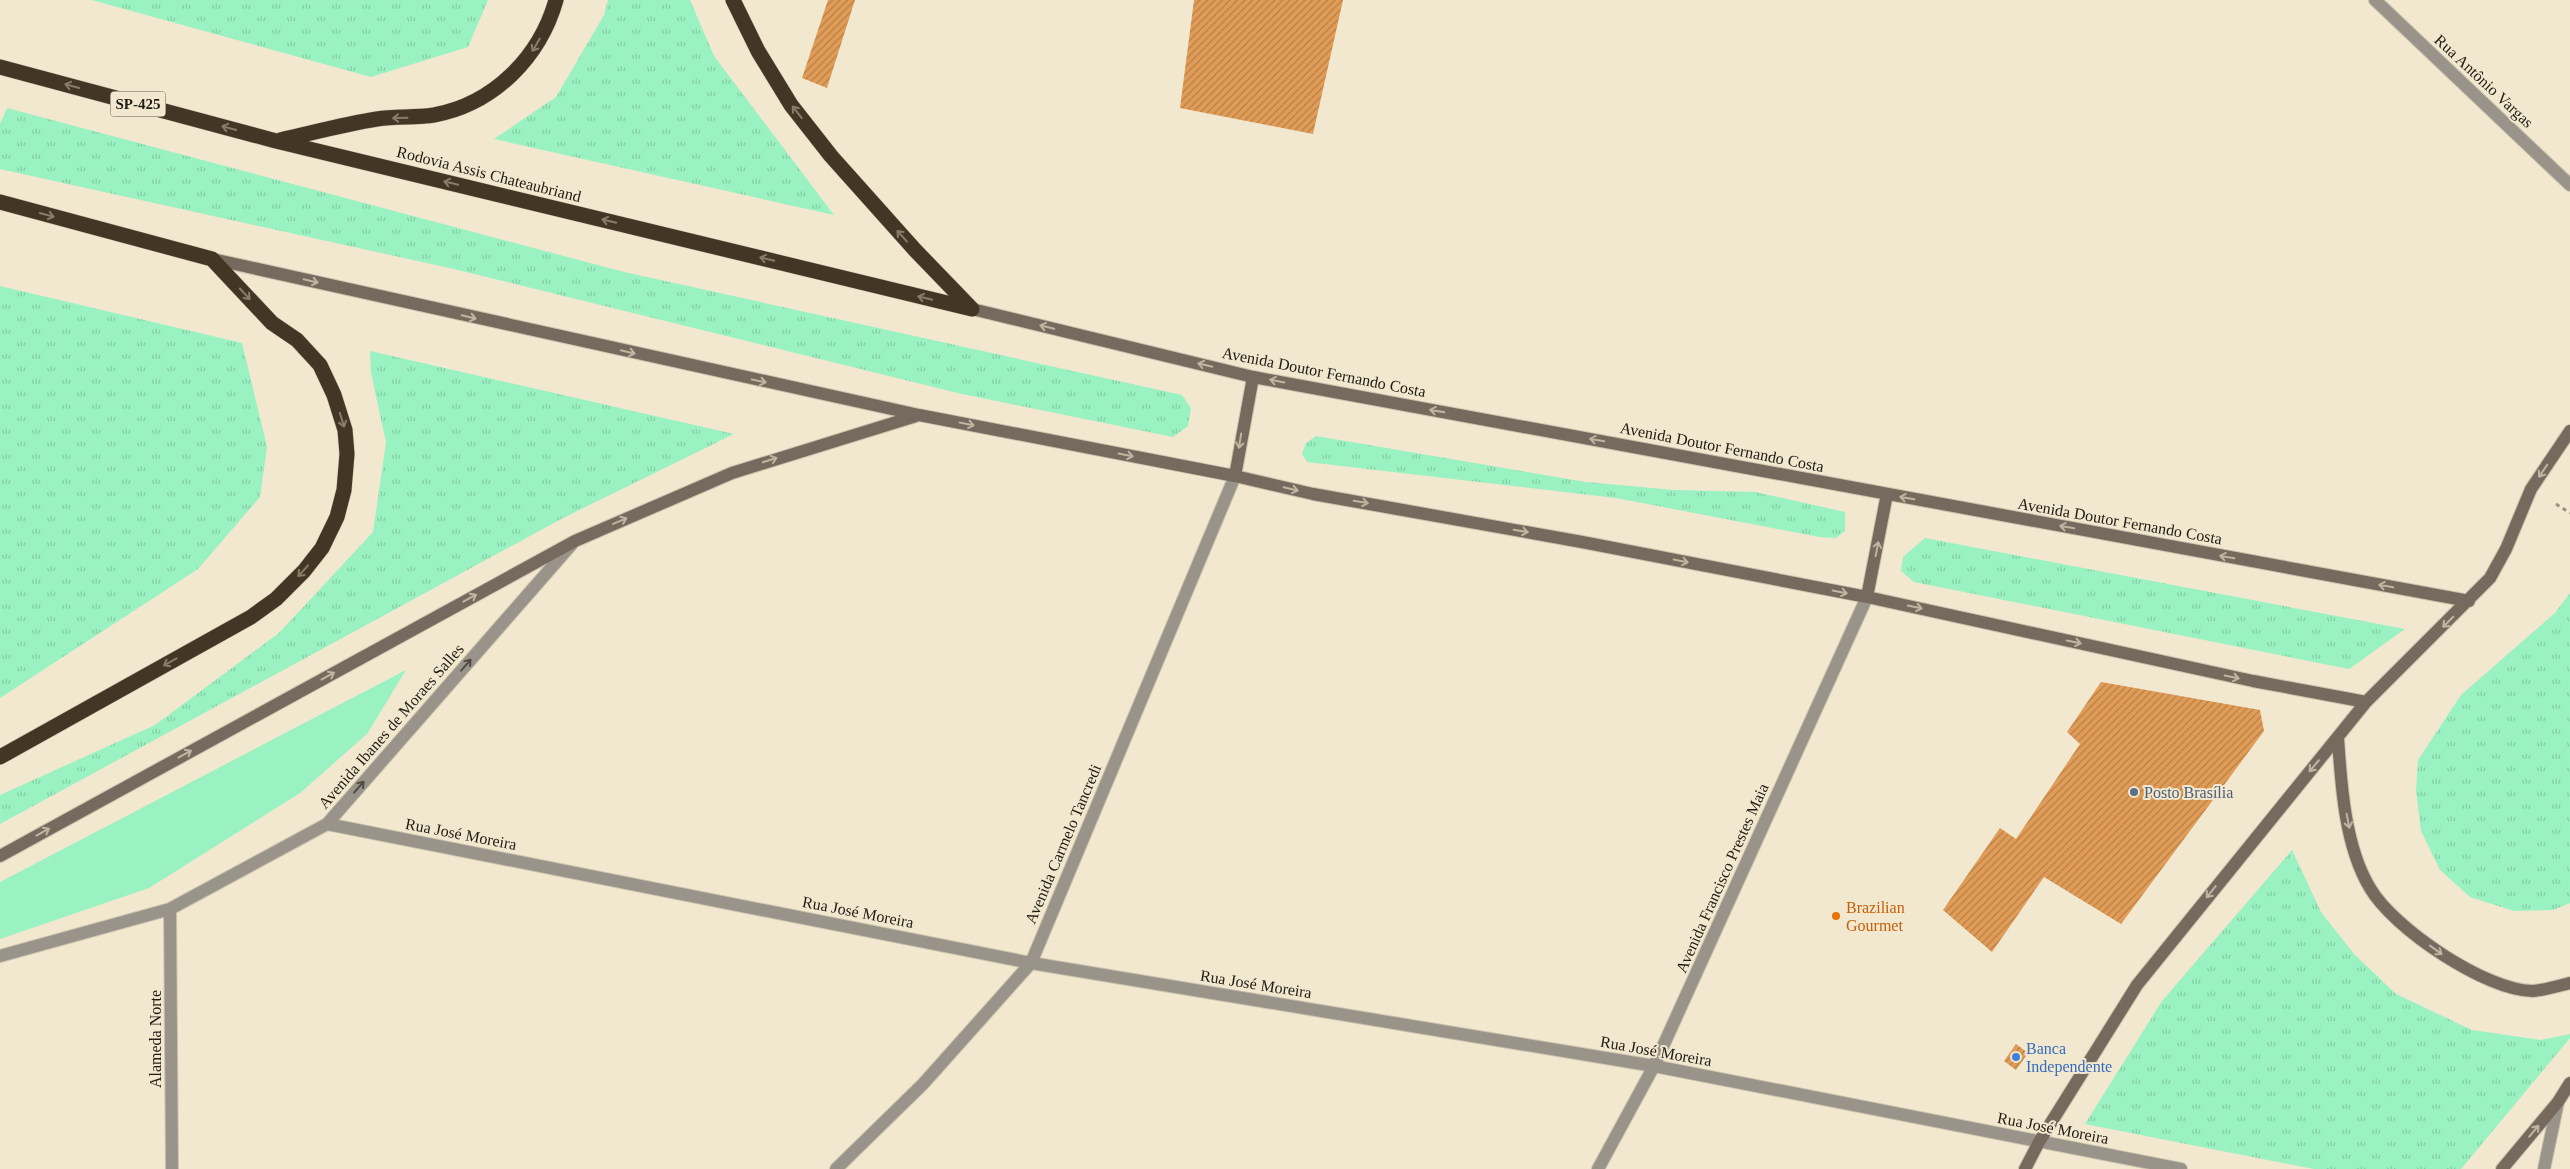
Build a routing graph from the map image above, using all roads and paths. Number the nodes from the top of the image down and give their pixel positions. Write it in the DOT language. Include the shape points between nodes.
graph roads {
  1 [pos="556,0"];
  2 [pos="733,0"];
  3 [pos="2375,0"];
  4 [pos="0,67"];
  5 [pos="276,141"];
  6 [pos="2570,185"];
  7 [pos="0,202"];
  8 [pos="212,259"];
  9 [pos="972,309"];
  10 [pos="1253,376"];
  11 [pos="919,415"];
  12 [pos="2570,431"];
  13 [pos="1235,476"];
  14 [pos="1888,494"];
  15 [pos="575,541"];
  16 [pos="1867,597"];
  17 [pos="2469,601"];
  18 [pos="2366,702"];
  19 [pos="2338,738"];
  20 [pos="0,756"];
  21 [pos="327,824"];
  22 [pos="0,856"];
  23 [pos="170,909"];
  24 [pos="0,956"];
  25 [pos="1031,963"];
  26 [pos="2570,983"];
  27 [pos="1654,1066"];
  28 [pos="2570,1084"];
  29 [pos="2558,1102"];
  30 [pos="2039,1142"];
  31 [pos="172,1169"];
  32 [pos="836,1169"];
  33 [pos="1598,1169"];
  34 [pos="2025,1169"];
  35 [pos="2181,1169"];
  36 [pos="2502,1169"];
  37 [pos="2544,1169"];
  1 -- 5 [label="highway, one-way" via="530,55 508,79 485,96 436,114 378,119"];
  9 -- 2 [label="highway, one-way" via="837,163 791,105 758,51"];
  3 -- 6 [label="street, Rua Antônio Vargas"];
  5 -- 4 [label="highway, Rodovia Assis Chateaubriand / SP-425, one-way"];
  9 -- 5 [label="highway, Rodovia Assis Chateaubriand, one-way"];
  7 -- 8 [label="highway, one-way"];
  8 -- 11 [label="main road, one-way"];
  8 -- 20 [label="highway, one-way" via="272,322 297,340 320,365 342,421 347,454 344,490 337,517 322,548 304,571 251,617"];
  10 -- 9 [label="main road, Avenida Doutor Fernando Costa, one-way"];
  10 -- 13 [label="main road, one-way"];
  14 -- 10 [label="main road, Avenida Doutor Fernando Costa, one-way"];
  11 -- 13 [label="main road, one-way"];
  15 -- 11 [label="main road, Avenida Ibanes de Moraes Salles, one-way" via="732,473"];
  12 -- 17 [label="main road, one-way" via="2531,488 2506,549 2490,578"];
  13 -- 16 [label="main road, one-way" via="1313,494"];
  13 -- 25 [label="street, Avenida Carmelo Tancredi"];
  16 -- 14 [label="main road, one-way"];
  17 -- 14 [label="main road, Avenida Doutor Fernando Costa, one-way"];
  21 -- 15 [label="street, Avenida Ibanes de Moraes Salles, one-way"];
  22 -- 15 [label="main road, Avenida Ibanes de Moraes Salles, one-way"];
  16 -- 18 [label="main road, one-way" via="2243,679"];
  16 -- 27 [label="street, Avenida Francisco Prestes Maia"];
  17 -- 18 [label="main road, one-way"];
  18 -- 19 [label="main road"];
  19 -- 26 [label="main road, one-way" via="2341,784 2355,853 2370,889 2394,916 2458,966 2494,982 2532,991"];
  19 -- 30 [label="main road, one-way" via="2136,985"];
  21 -- 23 [label="street, Avenida Ibanes de Moraes Salles"];
  21 -- 25 [label="street, Rua José Moreira"];
  23 -- 24 [label="street, Avenida Ibanes de Moraes Salles"];
  23 -- 31 [label="street, Alameda Norte"];
  25 -- 27 [label="street, Rua José Moreira"];
  25 -- 32 [label="street, Avenida Carmelo Tancredi" via="923,1084"];
  27 -- 30 [label="street, Rua José Moreira"];
  27 -- 33 [label="street, Avenida Francisco Prestes Maia"];
  28 -- 29 [label="main road"];
  36 -- 29 [label="main road, one-way"];
  29 -- 37 [label="street"];
  30 -- 34 [label="main road"];
  30 -- 35 [label="street, Rua José Moreira"];
}
